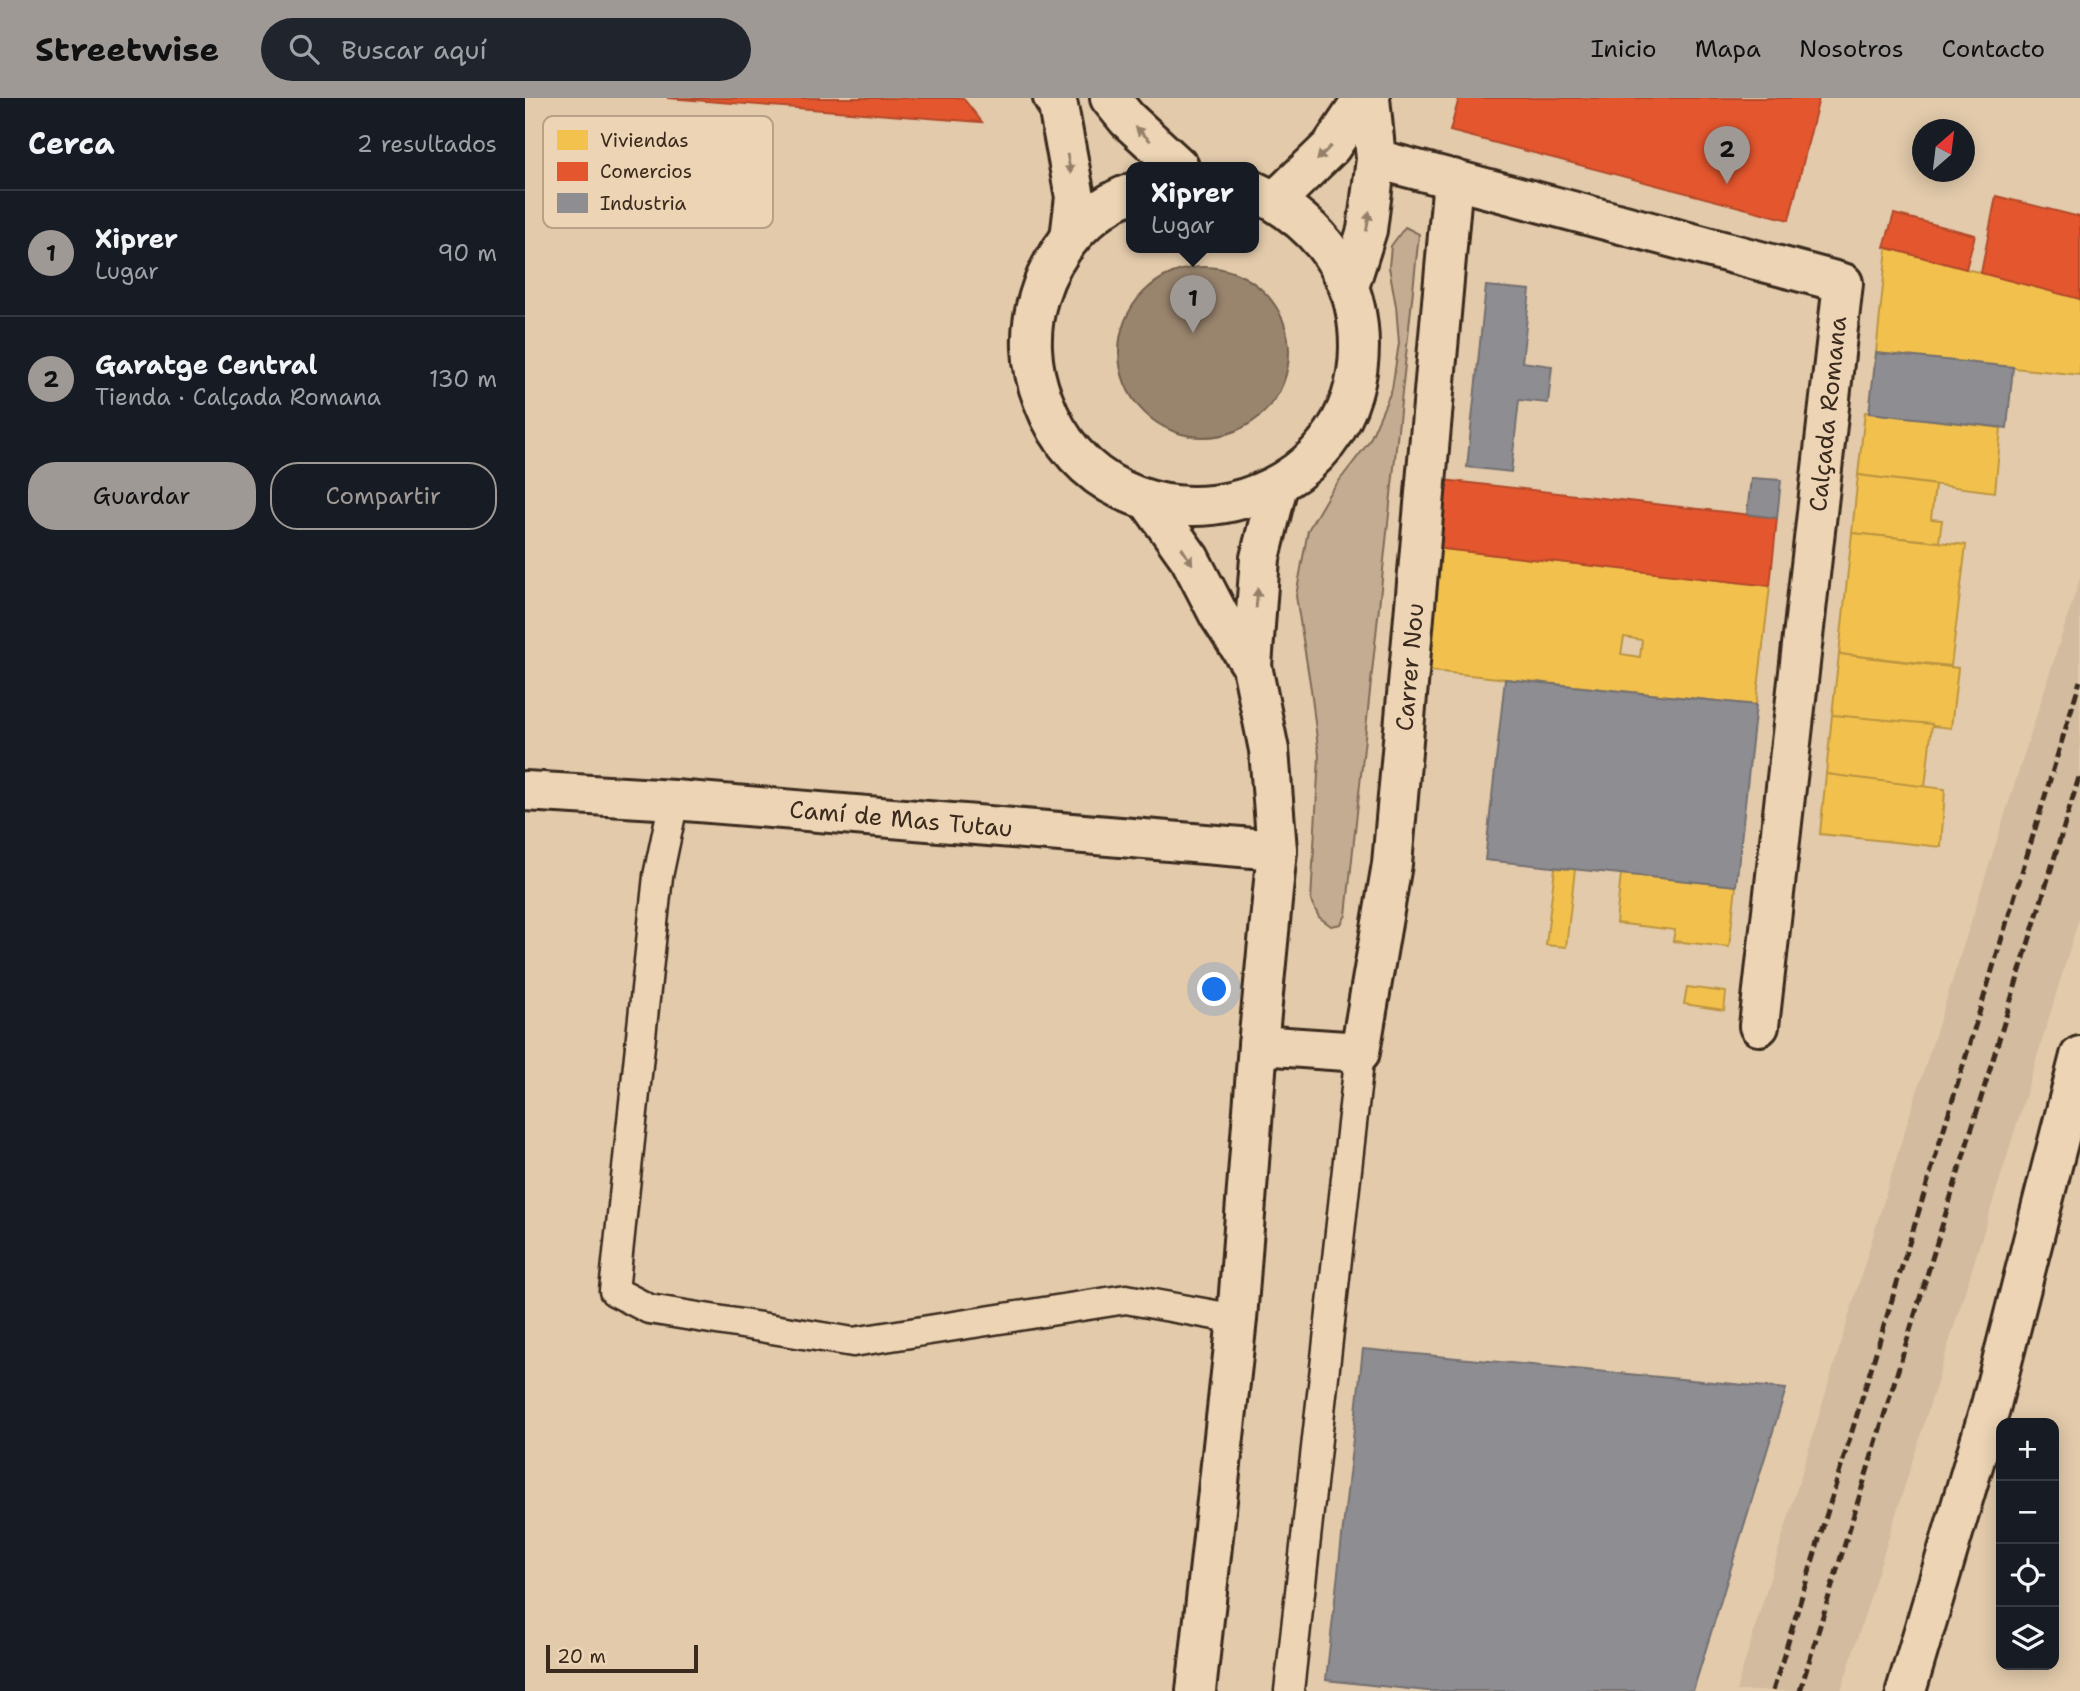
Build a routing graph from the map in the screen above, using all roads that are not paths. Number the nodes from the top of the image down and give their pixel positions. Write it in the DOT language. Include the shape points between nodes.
graph roads {
  1 [pos="1053,98"];
  2 [pos="1110,98"];
  3 [pos="1367,98"];
  4 [pos="1375,159"];
  5 [pos="1174,162"];
  6 [pos="1453,179"];
  7 [pos="1126,196"];
  8 [pos="1265,196"];
  9 [pos="1070,238"];
  10 [pos="1349,287"];
  11 [pos="1278,485"];
  12 [pos="1148,500"];
  13 [pos="1252,666"];
  14 [pos="525,791"];
  15 [pos="674,800"];
  16 [pos="1277,850"];
  17 [pos="1759,1026"];
  18 [pos="1258,1045"];
  19 [pos="1360,1052"];
  20 [pos="2080,1056"];
  21 [pos="1237,1319"];
  22 [pos="1196,1691"];
  23 [pos="1289,1691"];
  24 [pos="1906,1691"];
  1 -- 9 [label="street, one-way" via="1075,197"];
  5 -- 2 [label="street, one-way"];
  3 -- 4 [label="street"];
  3 -- 8 [label="street, one-way" via="1331,147"];
  4 -- 6 [label="street, Calçada Romana"];
  10 -- 4 [label="street, one-way" via="1367,230"];
  6 -- 17 [label="street, Calçada Romana" via="1843,284"];
  6 -- 19 [label="street, Carrer Nou" via="1392,864"];
  7 -- 9 [label="street" via="1095,214"];
  8 -- 10 [label="street" via="1320,237"];
  9 -- 12 [label="street" via="1054,260 1035,310 1033,364 1039,390 1048,415 1080,459 1123,490"];
  10 -- 11 [label="street" via="1360,343 1350,399 1322,449"];
  11 -- 12 [label="street" via="1248,499 1215,506 1181,507"];
  13 -- 11 [label="street, one-way" via="1260,558"];
  12 -- 13 [label="street, one-way" via="1190,559"];
  13 -- 16 [label="street" via="1269,750"];
  14 -- 15 [label="street, Camí de Mas Tutau"];
  15 -- 16 [label="street, Camí de Mas Tutau"];
  15 -- 21 [label="lane" via="658,876 614,1292 649,1309 853,1342 1126,1299"];
  16 -- 18 [label="street"];
  18 -- 19 [label="street"];
  18 -- 21 [label="street"];
  19 -- 23 [label="lane"];
  20 -- 24 [label="street" via="1991,1405"];
  21 -- 22 [label="street"];
}
